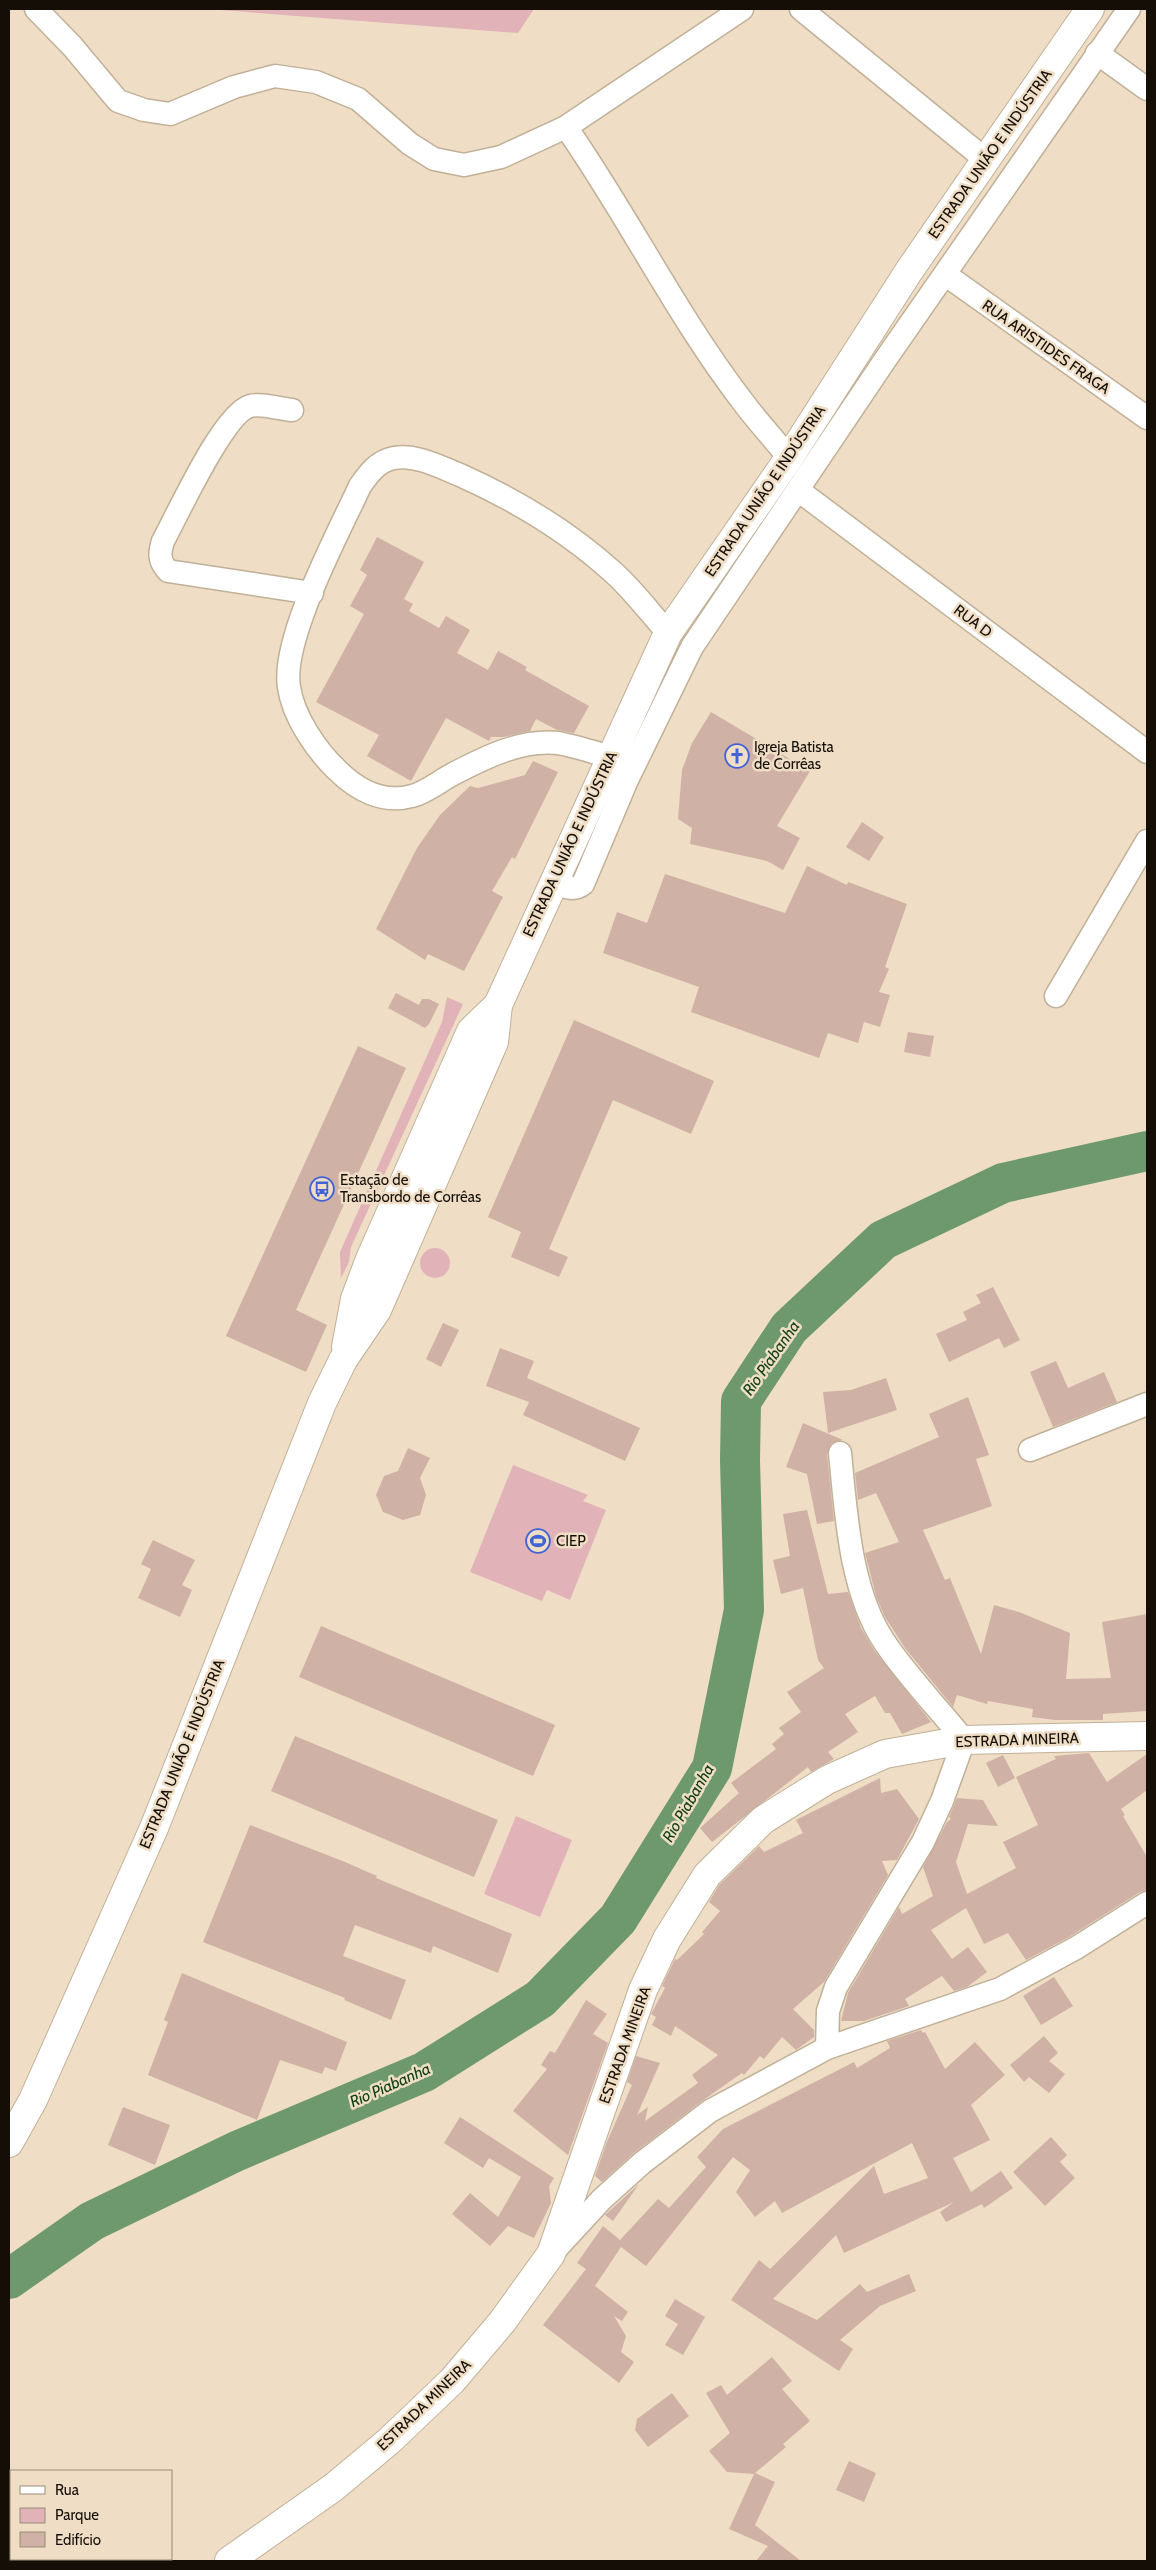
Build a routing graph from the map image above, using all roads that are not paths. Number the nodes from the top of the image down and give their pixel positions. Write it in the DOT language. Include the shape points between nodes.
graph roads {
  1 [pos="36,9"];
  2 [pos="742,9"];
  3 [pos="801,9"];
  4 [pos="1090,9"];
  5 [pos="1128,9"];
  6 [pos="1097,53"];
  7 [pos="1147,89"];
  8 [pos="566,127"];
  9 [pos="986,160"];
  10 [pos="946,217"];
  11 [pos="973,234"];
  12 [pos="909,271"];
  13 [pos="940,282"];
  14 [pos="292,410"];
  15 [pos="1147,418"];
  16 [pos="789,458"];
  17 [pos="798,490"];
  18 [pos="312,593"];
  19 [pos="668,633"];
  20 [pos="1147,752"];
  21 [pos="610,756"];
  22 [pos="1147,841"];
  23 [pos="552,882"];
  24 [pos="1056,996"];
  25 [pos="1147,1404"];
  26 [pos="1030,1450"];
  27 [pos="840,1453"];
  28 [pos="1147,1736"];
  29 [pos="964,1740"];
  30 [pos="1147,1903"];
  31 [pos="828,2048"];
  32 [pos="9,2143"];
  33 [pos="551,2254"];
  34 [pos="229,2561"];
  1 -- 8 [label="street" via="118,101 144,110 170,114 234,87 275,76 316,82 358,99 410,144 434,159 464,165 501,157"];
  2 -- 8 [label="street"];
  3 -- 9 [label="street"];
  4 -- 9 [label="main road, ESTRADA UNIÃO E INDÚSTRIA"];
  5 -- 6 [label="street"];
  6 -- 7 [label="street"];
  6 -- 11 [label="street"];
  8 -- 16 [label="street" via="712,357 742,401"];
  9 -- 10 [label="main road, ESTRADA UNIÃO E INDÚSTRIA"];
  10 -- 11 [label="street"];
  10 -- 12 [label="main road, ESTRADA UNIÃO E INDÚSTRIA"];
  11 -- 13 [label="street"];
  12 -- 13 [label="street, RUA ARISTIDES FRAGA"];
  12 -- 16 [label="main road, ESTRADA UNIÃO E INDÚSTRIA"];
  13 -- 15 [label="street, RUA ARISTIDES FRAGA"];
  13 -- 17 [label="street"];
  14 -- 18 [label="street" via="250,406 237,414 217,440 163,541 161,564 168,571"];
  16 -- 19 [label="main road, ESTRADA UNIÃO E INDÚSTRIA"];
  17 -- 20 [label="street, RUA D"];
  17 -- 23 [label="street" via="692,647 627,780 583,884 569,889"];
  18 -- 19 [label="street" via="360,486 373,468 394,458 427,461 533,512 615,574"];
  18 -- 21 [label="street" via="299,622 289,658 289,687 302,721 328,761 365,792 384,798 412,796 503,751 531,743 558,743"];
  19 -- 21 [label="main road, ESTRADA UNIÃO E INDÚSTRIA"];
  21 -- 23 [label="main road, ESTRADA UNIÃO E INDÚSTRIA"];
  22 -- 24 [label="street"];
  23 -- 32 [label="main road, ESTRADA UNIÃO E INDÚSTRIA" via="498,1005 494,1042 377,1310 344,1360 322,1403 154,1828 33,2100"];
  25 -- 26 [label="street"];
  27 -- 29 [label="street" via="853,1556 862,1595 884,1642"];
  28 -- 29 [label="main road, ESTRADA MINEIRA"];
  29 -- 31 [label="street" via="924,1842 836,1987 828,2011"];
  29 -- 33 [label="main road, ESTRADA MINEIRA" via="885,1754 827,1780 763,1820 707,1875 667,1938 643,1990"];
  30 -- 31 [label="street" via="1076,1948 1000,1989"];
  31 -- 33 [label="street" via="710,2111 642,2163 602,2199"];
  33 -- 34 [label="main road, ESTRADA MINEIRA" via="502,2322 438,2394 334,2487"];
}
